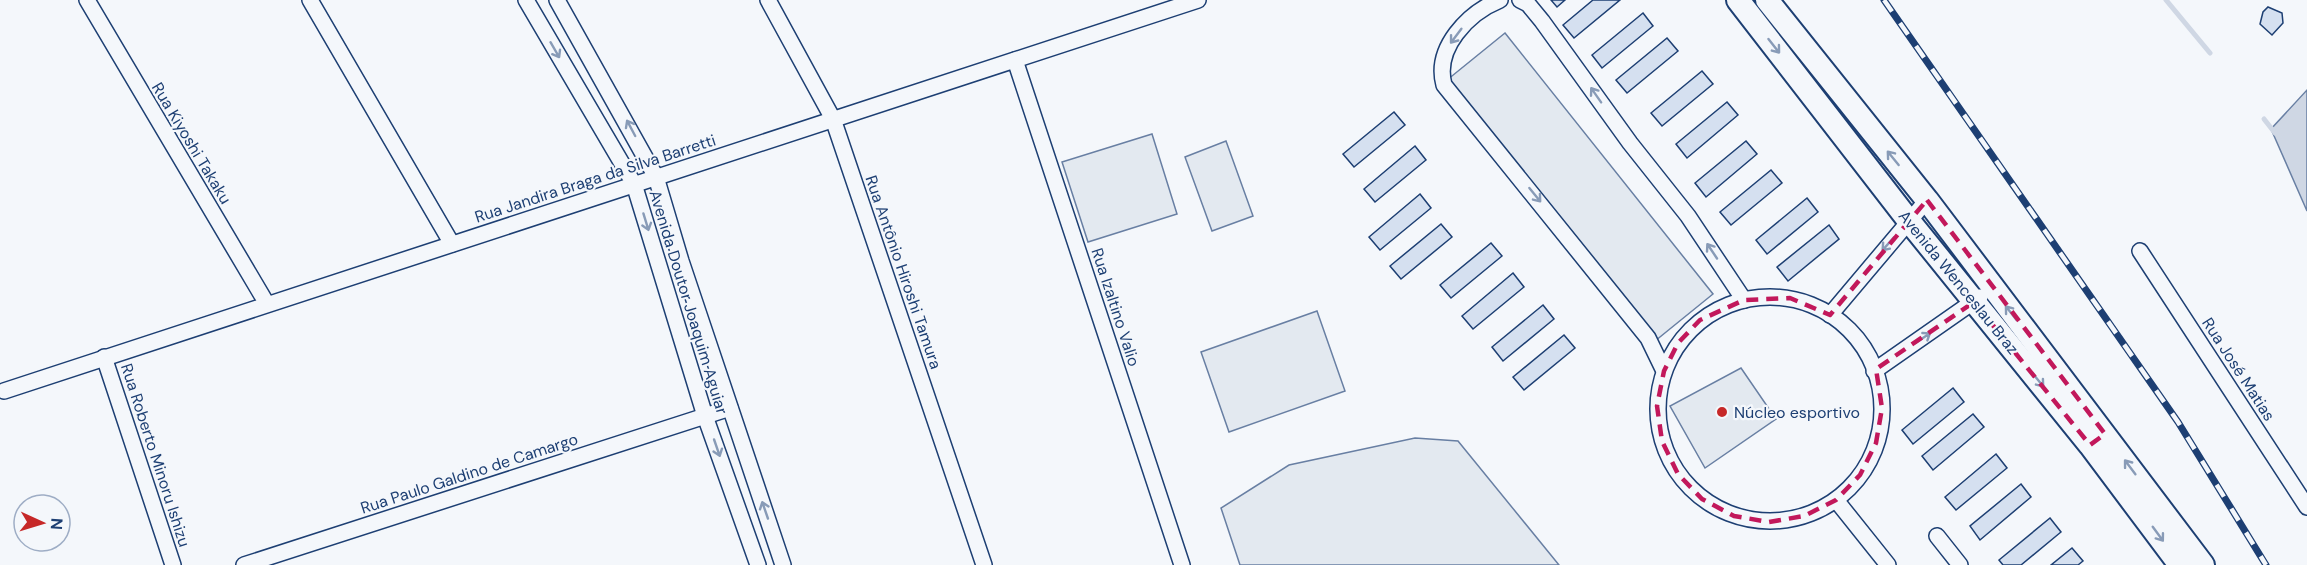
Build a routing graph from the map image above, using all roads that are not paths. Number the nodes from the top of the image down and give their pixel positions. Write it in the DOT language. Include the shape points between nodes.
graph roads {
  1 [pos="87,0"];
  2 [pos="310,0"];
  3 [pos="526,0"];
  4 [pos="556,0"];
  5 [pos="768,0"];
  6 [pos="1198,0"];
  7 [pos="1500,0"];
  8 [pos="1520,0"];
  9 [pos="1738,0"];
  10 [pos="1767,0"];
  11 [pos="1015,60"];
  12 [pos="833,119"];
  13 [pos="656,177"];
  14 [pos="634,184"];
  15 [pos="1927,200"];
  16 [pos="1909,221"];
  17 [pos="452,244"];
  18 [pos="2140,251"];
  19 [pos="1991,287"];
  20 [pos="1744,300"];
  21 [pos="1974,302"];
  22 [pos="267,304"];
  23 [pos="1830,315"];
  24 [pos="104,357"];
  25 [pos="1874,370"];
  26 [pos="1664,371"];
  27 [pos="4,391"];
  28 [pos="730,408"];
  29 [pos="705,416"];
  30 [pos="2097,439"];
  31 [pos="1836,500"];
  32 [pos="2307,507"];
  33 [pos="1937,536"];
  34 [pos="173,565"];
  35 [pos="244,565"];
  36 [pos="758,565"];
  37 [pos="783,565"];
  38 [pos="984,565"];
  39 [pos="1182,565"];
  40 [pos="1888,565"];
  41 [pos="1960,565"];
  42 [pos="2180,565"];
  43 [pos="2202,565"];
  1 -- 22 [label="street, Rua Kiyoshi Takaku"];
  2 -- 17 [label="street"];
  3 -- 14 [label="street, Avenida Doutor Joaquim Aguiar, one-way"];
  13 -- 4 [label="street, Avenida Doutor Joaquim Aguiar, one-way"];
  5 -- 12 [label="street, Rua Antônio Hiroshi Tamura"];
  6 -- 11 [label="street, Rua Jandira Braga da Silva Barretti"];
  7 -- 26 [label="street, one-way" via="1472,16 1454,37 1443,62 1444,85 1648,338"];
  20 -- 8 [label="street, one-way" via="1688,216 1542,21"];
  9 -- 16 [label="street, Avenida Wenceslau Braz, one-way"];
  15 -- 10 [label="street, Avenida Wenceslau Braz, one-way"];
  11 -- 12 [label="street, Rua Jandira Braga da Silva Barretti"];
  11 -- 39 [label="street, Rua Izaltino Valio"];
  12 -- 13 [label="street, Rua Jandira Braga da Silva Barretti"];
  12 -- 38 [label="street, Rua Antônio Hiroshi Tamura"];
  13 -- 14 [label="street, Rua Jandira Braga da Silva Barretti"];
  13 -- 28 [label="street, Avenida Doutor Joaquim Aguiar"];
  14 -- 17 [label="street, Rua Jandira Braga da Silva Barretti"];
  14 -- 29 [label="street, Avenida Doutor Joaquim Aguiar, one-way"];
  15 -- 16 [label="street"];
  15 -- 19 [label="street, Avenida Wenceslau Braz"];
  16 -- 21 [label="street, Avenida Wenceslau Braz"];
  16 -- 23 [label="street, one-way"];
  17 -- 22 [label="street, Rua Jandira Braga da Silva Barretti"];
  18 -- 32 [label="street, Rua José Matias"];
  19 -- 21 [label="street"];
  30 -- 19 [label="street, Avenida Wenceslau Braz, one-way"];
  20 -- 23 [label="street" via="1790,298"];
  20 -- 26 [label="street" via="1700,320 1678,343"];
  25 -- 21 [label="street, one-way"];
  21 -- 30 [label="street, Avenida Wenceslau Braz, one-way"];
  22 -- 24 [label="street, Rua Jandira Braga da Silva Barretti"];
  23 -- 25 [label="street" via="1845,325 1865,349"];
  24 -- 27 [label="street, Rua Jandira Braga da Silva Barretti"];
  24 -- 34 [label="street, Rua Roberto Minoru Ishizu"];
  25 -- 31 [label="street" via="1882,408 1876,443 1860,475"];
  26 -- 31 [label="street" via="1657,406 1662,441 1678,474 1702,499 1734,516 1769,522 1804,516"];
  28 -- 29 [label="street, Rua Paulo Galdino de Camargo"];
  37 -- 28 [label="street, Avenida Doutor Joaquim Aguiar, one-way"];
  29 -- 35 [label="street, Rua Paulo Galdino de Camargo"];
  29 -- 36 [label="street, Avenida Doutor Joaquim Aguiar, one-way"];
  30 -- 42 [label="street, Avenida Wenceslau Braz, one-way"];
  43 -- 30 [label="street, Avenida Wenceslau Braz, one-way"];
  31 -- 40 [label="street"];
  33 -- 41 [label="street"];
}
